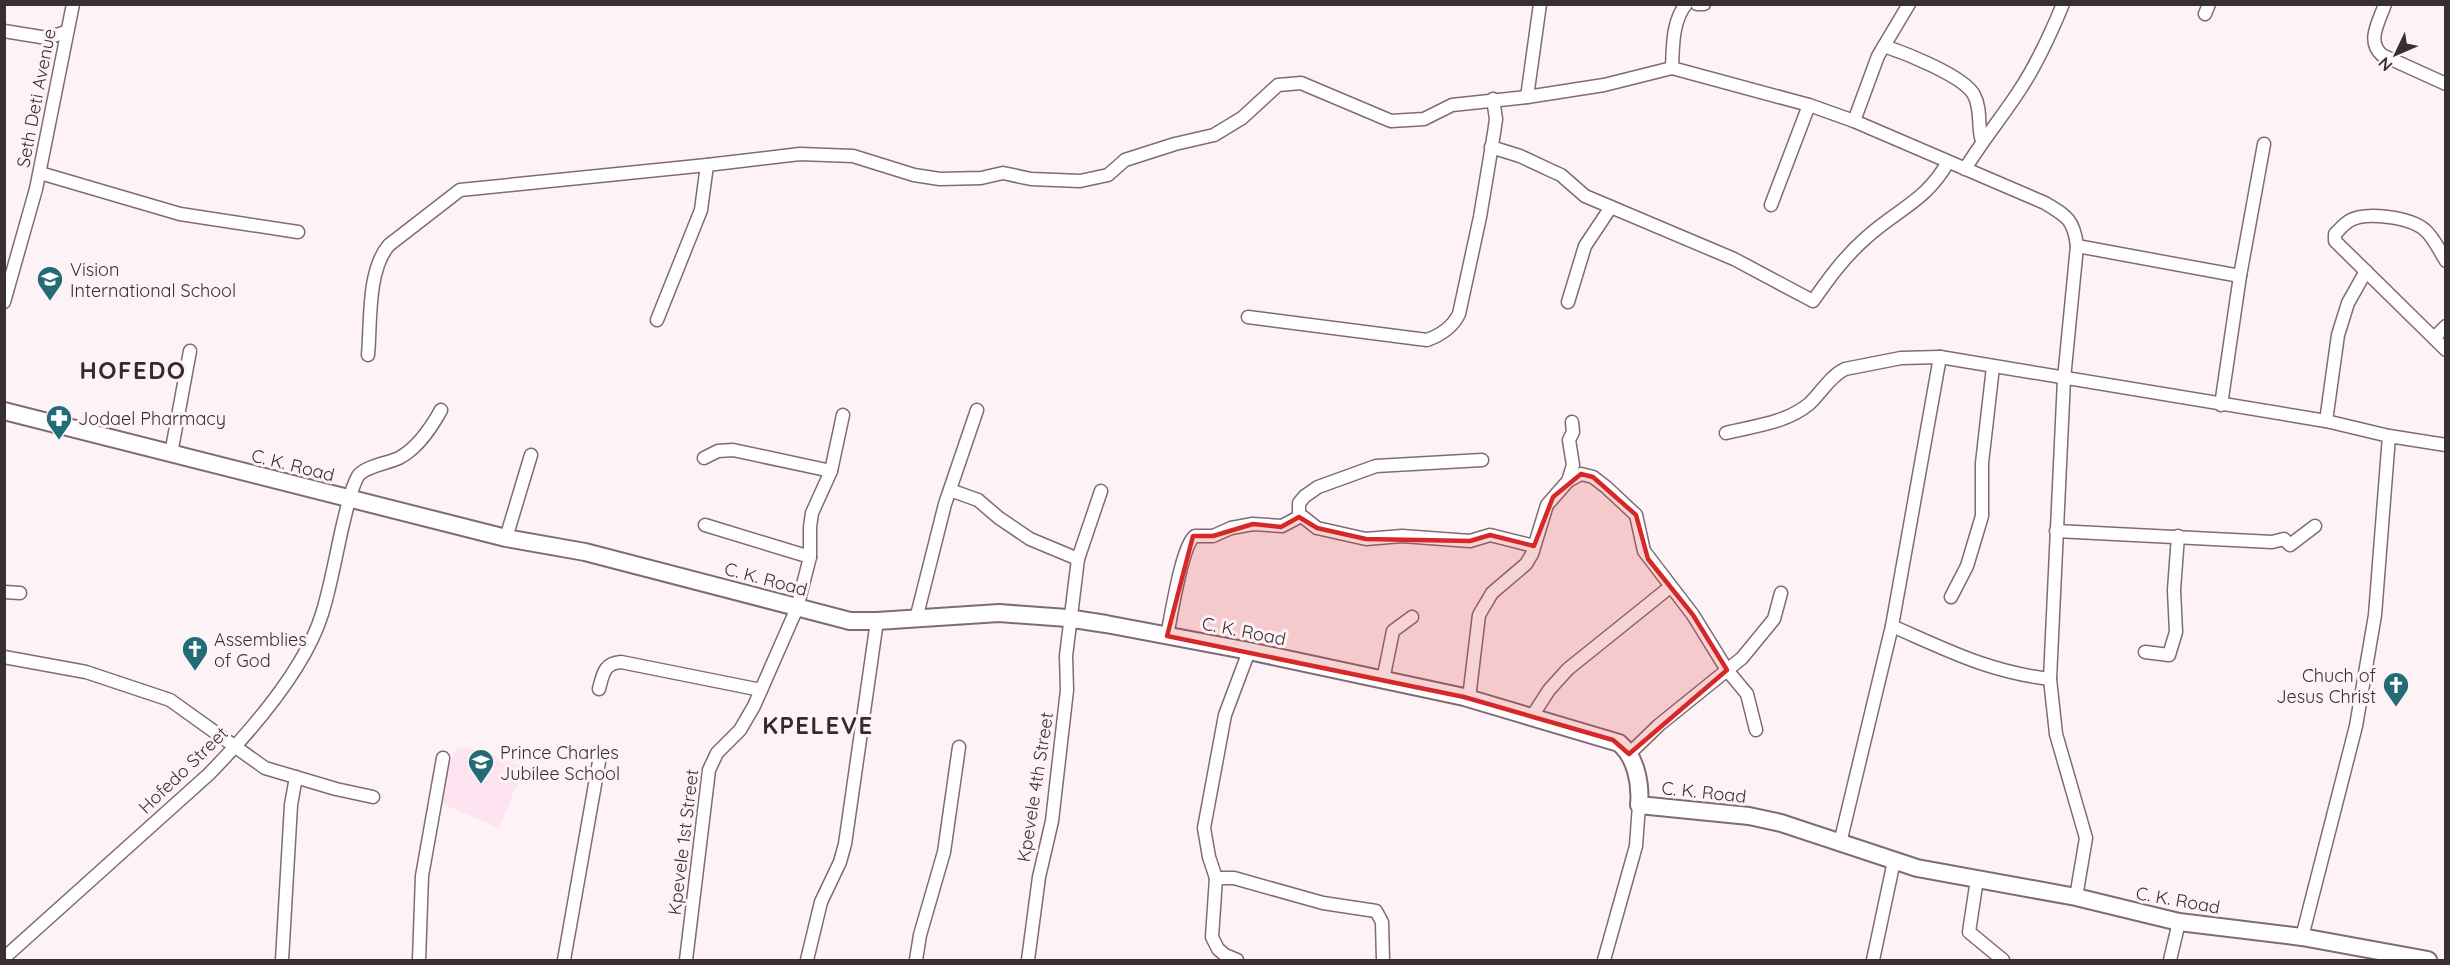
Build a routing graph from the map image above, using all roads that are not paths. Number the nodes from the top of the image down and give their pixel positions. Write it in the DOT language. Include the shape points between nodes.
graph roads {
  1 [pos="73,4"];
  2 [pos="1540,4"];
  3 [pos="1697,4"];
  4 [pos="1704,4"];
  5 [pos="1909,4"];
  6 [pos="2063,4"];
  7 [pos="2385,4"];
  8 [pos="1681,8"];
  9 [pos="4,31"];
  10 [pos="66,32"];
  11 [pos="1884,46"];
  12 [pos="1672,68"];
  13 [pos="2445,84"];
  14 [pos="1527,97"];
  15 [pos="1493,99"];
  16 [pos="1809,105"];
  17 [pos="1854,122"];
  18 [pos="1982,141"];
  19 [pos="2264,144"];
  20 [pos="1491,147"];
  21 [pos="1948,162"];
  22 [pos="707,165"];
  23 [pos="1965,169"];
  24 [pos="40,173"];
  25 [pos="1771,205"];
  26 [pos="1611,207"];
  27 [pos="298,232"];
  28 [pos="2077,246"];
  29 [pos="2445,261"];
  30 [pos="2366,271"];
  31 [pos="2240,276"];
  32 [pos="1568,302"];
  33 [pos="4,303"];
  34 [pos="1248,317"];
  35 [pos="657,320"];
  36 [pos="2445,326"];
  37 [pos="2433,338"];
  38 [pos="2445,350"];
  39 [pos="190,351"];
  40 [pos="369,356"];
  41 [pos="1940,357"];
  42 [pos="1993,367"];
  43 [pos="2064,379"];
  44 [pos="2221,405"];
  45 [pos="441,410"];
  46 [pos="977,410"];
  47 [pos="4,411"];
  48 [pos="843,415"];
  49 [pos="1572,422"];
  50 [pos="2326,422"];
  51 [pos="1726,433"];
  52 [pos="2389,436"];
  53 [pos="2445,445"];
  54 [pos="171,454"];
  55 [pos="531,455"];
  56 [pos="704,458"];
  57 [pos="1482,460"];
  58 [pos="831,471"];
  59 [pos="1568,481"];
  60 [pos="950,490"];
  61 [pos="1101,491"];
  62 [pos="349,499"];
  63 [pos="1299,517"];
  64 [pos="705,525"];
  65 [pos="2315,526"];
  66 [pos="2056,531"];
  67 [pos="2178,536"];
  68 [pos="506,538"];
  69 [pos="1534,546"];
  70 [pos="810,557"];
  71 [pos="1078,560"];
  72 [pos="1670,587"];
  73 [pos="4,592"];
  74 [pos="20,593"];
  75 [pos="1781,593"];
  76 [pos="1952,597"];
  77 [pos="798,608"];
  78 [pos="1412,617"];
  79 [pos="916,619"];
  80 [pos="1072,619"];
  81 [pos="877,621"];
  82 [pos="1892,626"];
  83 [pos="1167,636"];
  84 [pos="1249,651"];
  85 [pos="2145,652"];
  86 [pos="4,657"];
  87 [pos="1727,670"];
  88 [pos="2050,679"];
  89 [pos="1383,680"];
  90 [pos="599,688"];
  91 [pos="761,690"];
  92 [pos="1469,698"];
  93 [pos="1531,718"];
  94 [pos="1756,730"];
  95 [pos="236,747"];
  96 [pos="958,747"];
  97 [pos="1629,754"];
  98 [pos="600,756"];
  99 [pos="443,758"];
  100 [pos="296,777"];
  101 [pos="373,797"];
  102 [pos="1639,805"];
  103 [pos="1840,843"];
  104 [pos="1894,861"];
  105 [pos="1216,878"];
  106 [pos="1977,879"];
  107 [pos="2076,897"];
  108 [pos="2179,922"];
  109 [pos="2302,937"];
  110 [pos="4,958"];
  111 [pos="282,960"];
  112 [pos="419,960"];
  113 [pos="564,960"];
  114 [pos="686,960"];
  115 [pos="807,960"];
  116 [pos="916,960"];
  117 [pos="1028,960"];
  118 [pos="1238,960"];
  119 [pos="1383,960"];
  120 [pos="1604,960"];
  121 [pos="1873,960"];
  122 [pos="2003,960"];
  123 [pos="2170,960"];
  124 [pos="2428,960"];
  1 -- 10 [label="street, Seth Deti Avenue"];
  2 -- 14 [label="street"];
  3 -- 4 [label="street"];
  5 -- 11 [label="street"];
  6 -- 18 [label="street" via="2036,64"];
  7 -- 13 [label="street" via="2374,36 2376,49"];
  8 -- 12 [label="street" via="1673,41"];
  9 -- 10 [label="street" via="47,38"];
  10 -- 24 [label="street, Seth Deti Avenue"];
  11 -- 17 [label="street"];
  11 -- 18 [label="street" via="1906,53 1969,87 1978,106"];
  12 -- 14 [label="street" via="1604,85"];
  12 -- 16 [label="street"];
  14 -- 15 [label="street"];
  15 -- 20 [label="street" via="1496,119"];
  15 -- 22 [label="street" via="1452,105 1425,119 1390,121 1301,83 1278,85 1242,118 1214,135 1125,160 1108,175 1080,181 1031,179 1004,173 940,179 853,156 828,154"];
  16 -- 17 [label="street"];
  16 -- 25 [label="street"];
  17 -- 21 [label="street"];
  18 -- 23 [label="street"];
  19 -- 31 [label="street"];
  20 -- 26 [label="street" via="1561,175 1585,196"];
  20 -- 34 [label="street" via="1459,314 1440,336 1427,340"];
  21 -- 23 [label="street"];
  21 -- 26 [label="street" via="1926,192 1847,256 1813,301 1734,259"];
  22 -- 35 [label="street" via="701,210"];
  22 -- 40 [label="street" via="460,190 382,254 375,272"];
  23 -- 28 [label="street" via="2059,211 2071,222"];
  24 -- 27 [label="street" via="180,214"];
  24 -- 33 [label="street, Seth Deti Avenue"];
  26 -- 32 [label="street" via="1585,246"];
  28 -- 31 [label="street"];
  28 -- 43 [label="street"];
  29 -- 30 [label="street" via="2424,228 2385,216 2360,217 2349,221 2335,238"];
  30 -- 37 [label="street"];
  30 -- 50 [label="street" via="2338,335"];
  31 -- 44 [label="street"];
  36 -- 37 [label="street"];
  37 -- 38 [label="street"];
  39 -- 54 [label="street"];
  41 -- 42 [label="street"];
  41 -- 51 [label="street" via="1901,357 1845,369 1810,403 1787,418"];
  41 -- 82 [label="street"];
  42 -- 43 [label="street"];
  42 -- 76 [label="street" via="1982,463 1982,516 1967,566"];
  43 -- 44 [label="street"];
  43 -- 66 [label="street"];
  44 -- 50 [label="street"];
  45 -- 62 [label="street, Hofedo Street" via="408,452 359,475"];
  46 -- 60 [label="street"];
  47 -- 54 [label="street, C. K. Road"];
  48 -- 58 [label="street, Kpevele 1st Street"];
  49 -- 59 [label="street" via="1569,440 1573,465"];
  50 -- 52 [label="street"];
  52 -- 53 [label="street"];
  52 -- 109 [label="street" via="2375,615 2351,747"];
  54 -- 62 [label="street, C. K. Road"];
  55 -- 68 [label="street"];
  56 -- 58 [label="street" via="733,450"];
  57 -- 63 [label="street" via="1376,466 1318,487 1299,503"];
  58 -- 70 [label="street, Kpevele 1st Street" via="812,513"];
  59 -- 69 [label="street" via="1547,505"];
  59 -- 72 [label="street" via="1581,474 1593,477 1626,504 1635,515 1644,551"];
  60 -- 71 [label="street" via="978,500 1030,539"];
  60 -- 79 [label="street"];
  61 -- 71 [label="street, Kpevele 4th Street"];
  62 -- 68 [label="street, C. K. Road"];
  62 -- 95 [label="street, Hofedo Street" via="322,615 306,650"];
  63 -- 69 [label="street" via="1317,528 1366,539 1402,536 1470,541 1490,535"];
  63 -- 83 [label="street" via="1282,526 1253,524 1191,538"];
  64 -- 70 [label="street"];
  65 -- 67 [label="street" via="2290,544 2284,539 2272,542"];
  66 -- 67 [label="street"];
  66 -- 88 [label="street"];
  67 -- 85 [label="street" via="2176,632 2169,655"];
  68 -- 77 [label="street, C. K. Road" via="585,552"];
  69 -- 92 [label="street" via="1526,564 1492,594 1479,615"];
  70 -- 77 [label="street, Kpevele 1st Street"];
  71 -- 80 [label="street, Kpevele 4th Street"];
  72 -- 87 [label="street" via="1694,615"];
  72 -- 93 [label="street" via="1568,669"];
  73 -- 74 [label="street"];
  75 -- 87 [label="street" via="1774,619"];
  77 -- 81 [label="street, C. K. Road" via="850,621"];
  77 -- 91 [label="street, Kpevele 1st Street"];
  78 -- 89 [label="street" via="1393,631"];
  79 -- 80 [label="street, C. K. Road" via="999,613"];
  79 -- 81 [label="street, C. K. Road"];
  80 -- 83 [label="street, C. K. Road"];
  80 -- 117 [label="street, Kpevele 4th Street" via="1052,821"];
  81 -- 115 [label="street" via="846,844 819,909"];
  82 -- 88 [label="street" via="1999,671"];
  82 -- 103 [label="street"];
  83 -- 84 [label="street, C. K. Road"];
  84 -- 89 [label="street, C. K. Road"];
  84 -- 105 [label="street" via="1225,715 1204,828"];
  86 -- 95 [label="street" via="86,672 170,700"];
  87 -- 94 [label="street" via="1750,699"];
  87 -- 97 [label="street"];
  88 -- 107 [label="street" via="2056,734 2085,838"];
  89 -- 92 [label="street, C. K. Road"];
  90 -- 91 [label="street" via="604,669 621,662"];
  91 -- 114 [label="street, Kpevele 1st Street" via="740,730 717,753 709,770"];
  92 -- 93 [label="street, C. K. Road"];
  93 -- 97 [label="street, C. K. Road" via="1612,740"];
  95 -- 100 [label="street" via="265,768"];
  95 -- 110 [label="street, Hofedo Street"];
  96 -- 116 [label="street" via="944,852"];
  97 -- 102 [label="street, C. K. Road" via="1638,778"];
  98 -- 113 [label="street"];
  99 -- 112 [label="street" via="422,876"];
  100 -- 101 [label="street"];
  100 -- 111 [label="street"];
  102 -- 103 [label="street, C. K. Road" via="1749,816"];
  102 -- 120 [label="street" via="1636,846"];
  103 -- 104 [label="street, C. K. Road"];
  104 -- 106 [label="street, C. K. Road"];
  104 -- 121 [label="street"];
  105 -- 118 [label="street" via="1212,937 1218,949"];
  105 -- 119 [label="street" via="1234,878 1323,903 1376,911 1382,922"];
  106 -- 107 [label="street, C. K. Road"];
  106 -- 122 [label="street" via="1969,932"];
  107 -- 108 [label="street, C. K. Road"];
  108 -- 109 [label="street, C. K. Road"];
  108 -- 123 [label="street"];
  109 -- 124 [label="street, C. K. Road"];
}
